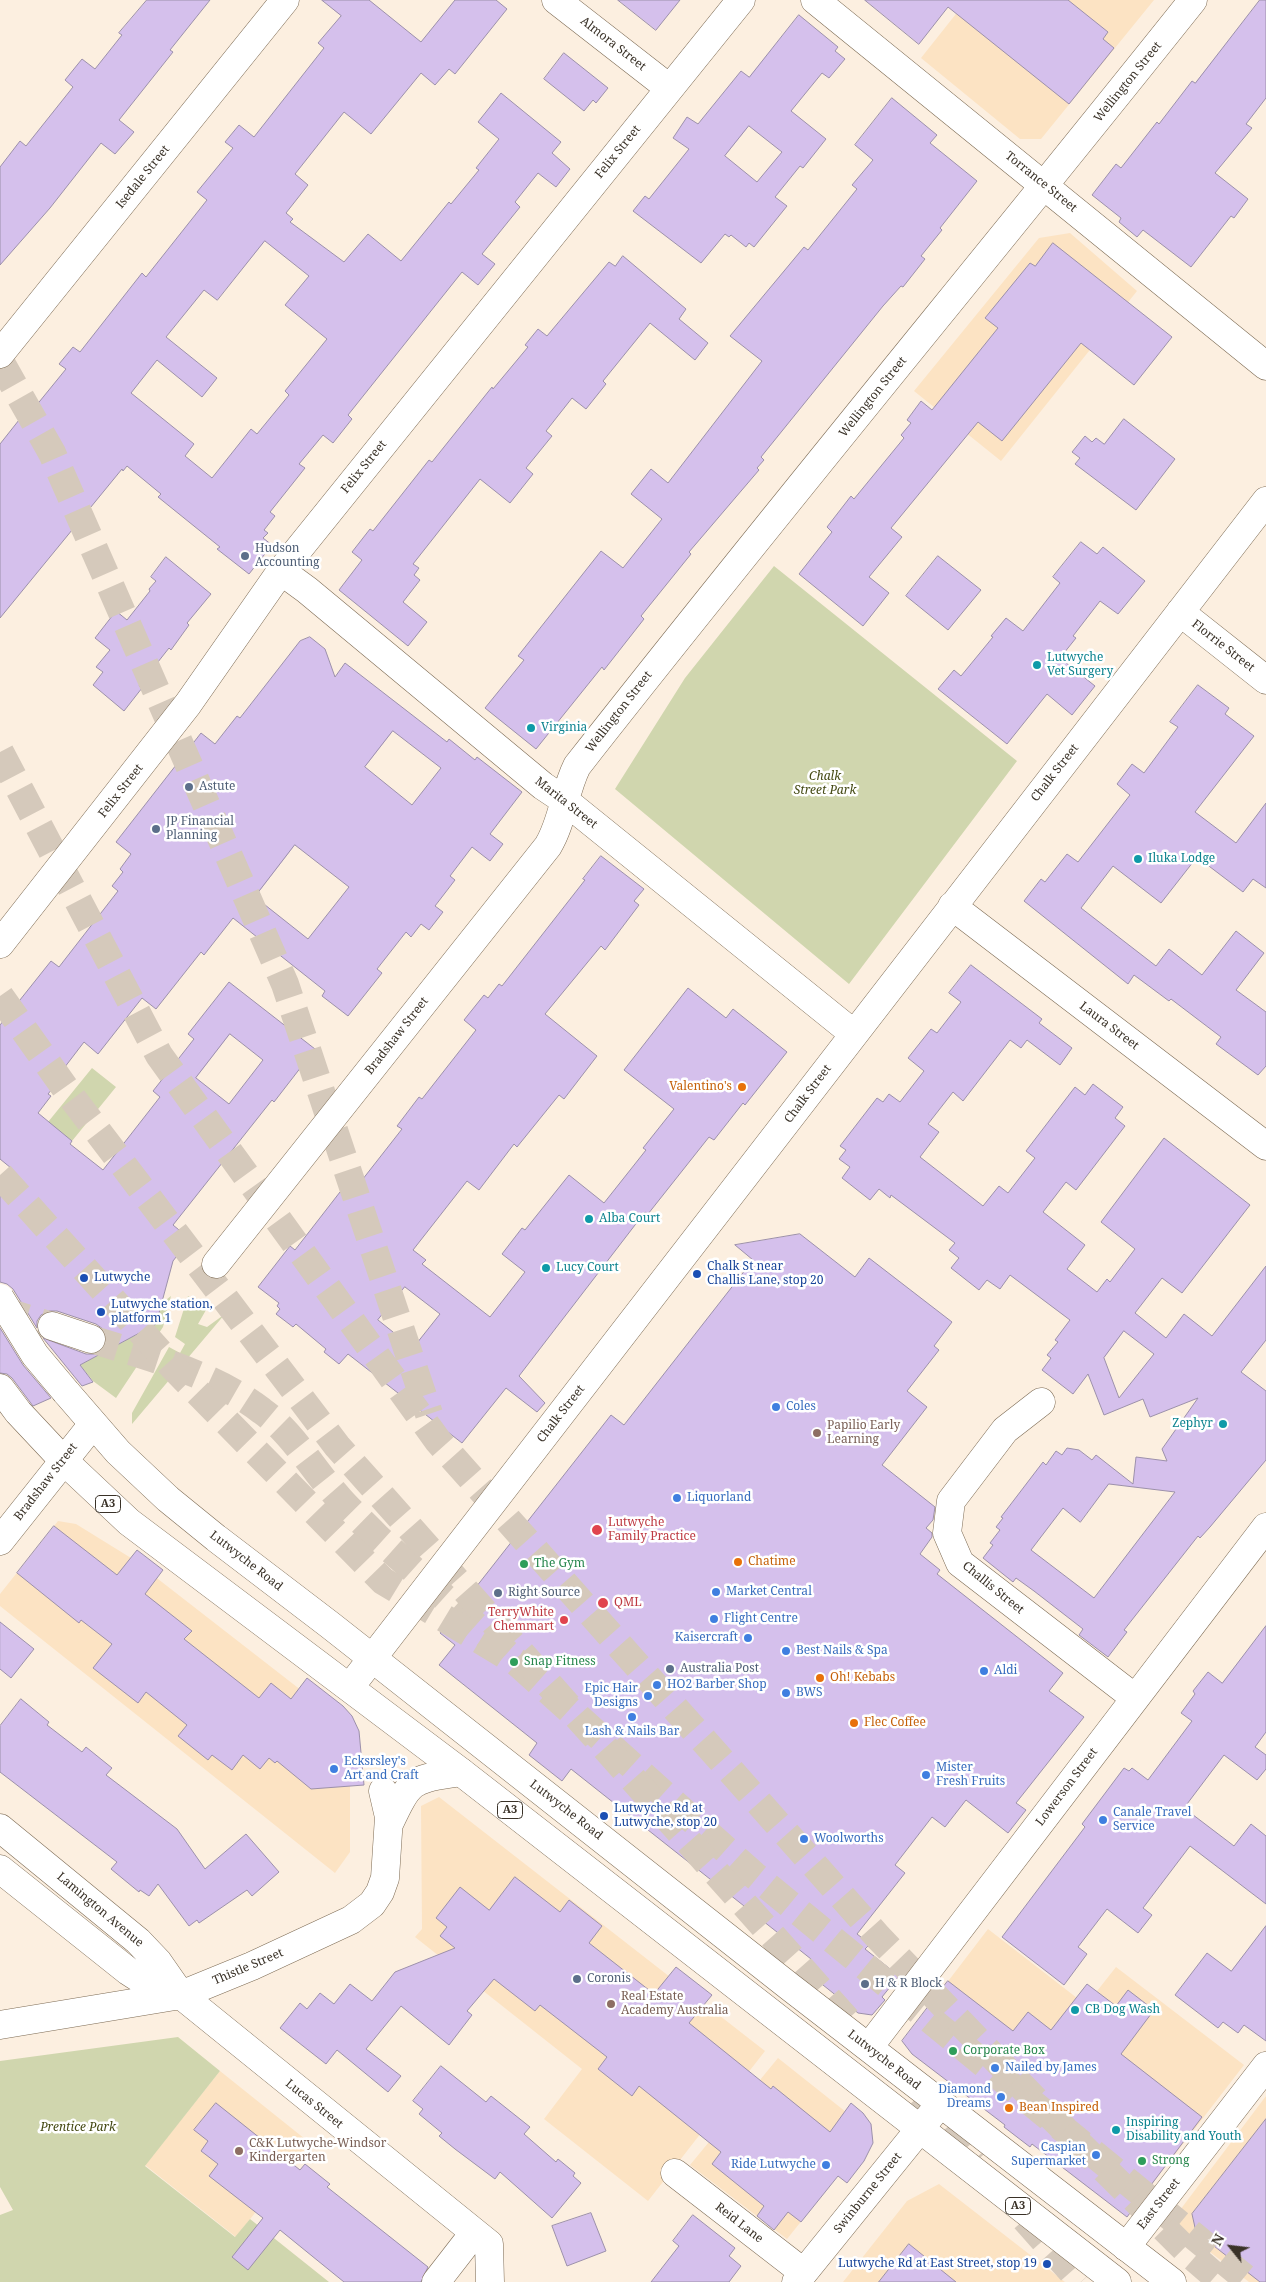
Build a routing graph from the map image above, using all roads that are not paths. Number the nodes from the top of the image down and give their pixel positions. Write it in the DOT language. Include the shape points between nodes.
graph roads {
  1 [pos="285,0"];
  2 [pos="556,0"];
  3 [pos="741,0"];
  4 [pos="815,0"];
  5 [pos="1194,0"];
  6 [pos="670,88"];
  7 [pos="1045,185"];
  8 [pos="0,354"];
  9 [pos="1266,366"];
  10 [pos="1266,501"];
  11 [pos="281,571"];
  12 [pos="1180,612"];
  13 [pos="1266,680"];
  14 [pos="564,800"];
  15 [pos="952,906"];
  16 [pos="0,944"];
  17 [pos="854,1034"];
  18 [pos="1266,1146"];
  19 [pos="216,1264"];
  20 [pos="0,1298"];
  21 [pos="52,1326"];
  22 [pos="91,1339"];
  23 [pos="0,1388"];
  24 [pos="1040,1402"];
  25 [pos="93,1424"];
  26 [pos="62,1460"];
  27 [pos="1266,1527"];
  28 [pos="0,1541"];
  29 [pos="372,1660"];
  30 [pos="350,1687"];
  31 [pos="1135,1698"];
  32 [pos="462,1772"];
  33 [pos="383,1792"];
  34 [pos="389,1824"];
  35 [pos="0,1828"];
  36 [pos="0,1869"];
  37 [pos="181,1995"];
  38 [pos="0,2025"];
  39 [pos="869,2047"];
  40 [pos="1266,2066"];
  41 [pos="940,2104"];
  42 [pos="919,2130"];
  43 [pos="675,2173"];
  44 [pos="474,2233"];
  45 [pos="1126,2247"];
  46 [pos="800,2277"];
  47 [pos="436,2282"];
  48 [pos="490,2282"];
  49 [pos="1117,2282"];
  50 [pos="1172,2282"];
  1 -- 8 [label="main road, Isedale Street"];
  2 -- 6 [label="main road, Almora Street"];
  3 -- 6 [label="main road, Felix Street"];
  4 -- 7 [label="main road, Torrance Street"];
  5 -- 7 [label="main road, Wellington Street"];
  6 -- 11 [label="main road, Felix Street"];
  7 -- 9 [label="main road, Torrance Street"];
  7 -- 14 [label="main road, Wellington Street" via="699,610 577,766"];
  10 -- 12 [label="main road, Chalk Street"];
  11 -- 14 [label="main road, Marita Street"];
  11 -- 16 [label="main road, Felix Street" via="188,704"];
  12 -- 13 [label="main road, Florrie Street"];
  12 -- 15 [label="main road, Chalk Street"];
  14 -- 17 [label="main road, Marita Street"];
  14 -- 19 [label="main road, Bradshaw Street" via="558,826 548,846"];
  15 -- 17 [label="main road, Chalk Street"];
  15 -- 18 [label="main road, Laura Street"];
  17 -- 29 [label="main road, Chalk Street"];
  20 -- 25 [label="main road, Lutwyche Road, bridge" via="35,1355"];
  21 -- 22 [label="main road"];
  23 -- 26 [label="main road, A3"];
  24 -- 31 [label="main road, Challis Street" via="1005,1430 951,1501 947,1533 960,1562"];
  25 -- 26 [label="main road, Bradshaw Street"];
  25 -- 29 [label="main road, Lutwyche Road" via="168,1499"];
  26 -- 28 [label="main road, Bradshaw Street"];
  26 -- 30 [label="main road, A3" via="157,1544"];
  27 -- 31 [label="main road, Lowerson Street"];
  29 -- 30 [label="main road, Chalk Street"];
  29 -- 39 [label="main road, Lutwyche Road"];
  30 -- 32 [label="main road, A3"];
  31 -- 39 [label="main road, Lowerson Street"];
  32 -- 34 [label="main road" via="428,1777 412,1784 403,1794"];
  32 -- 42 [label="main road, A3"];
  33 -- 34 [label="main road, Thistle Street"];
  34 -- 37 [label="main road, Thistle Street" via="385,1878 377,1898 366,1909 340,1927"];
  35 -- 37 [label="main road, Lamington Avenue" via="138,1940"];
  36 -- 37 [label="main road" via="128,1971"];
  37 -- 38 [label="main road, Thistle Street"];
  37 -- 44 [label="main road, Lucas Street"];
  39 -- 41 [label="main road, Lutwyche Road"];
  40 -- 45 [label="main road, East Street"];
  41 -- 42 [label="main road, Swinburne Street"];
  41 -- 45 [label="main road, Lutwyche Road"];
  42 -- 46 [label="main road, Swinburne Street"];
  42 -- 49 [label="main road, A3"];
  43 -- 46 [label="main road, Reid Lane"];
  44 -- 47 [label="main road"];
  44 -- 48 [label="main road, Lucas Street" via="489,2244"];
  45 -- 50 [label="main road, Lutwyche Road"];
}
